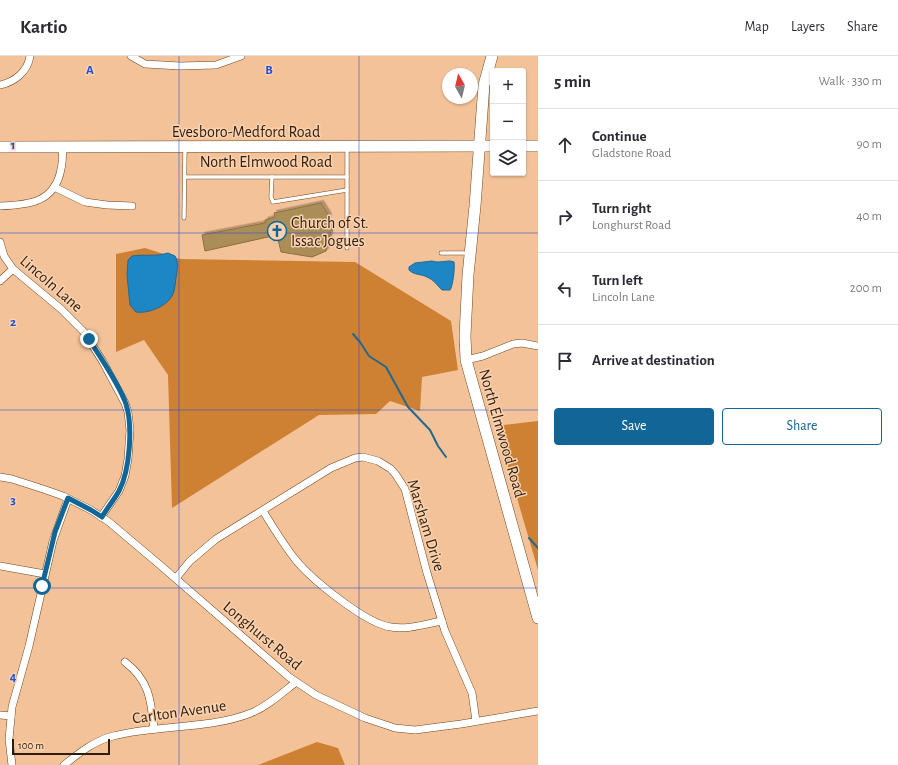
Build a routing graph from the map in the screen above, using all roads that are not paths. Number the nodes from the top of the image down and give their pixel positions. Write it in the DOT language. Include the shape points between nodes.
graph roads {
  1 [pos="30,56"];
  2 [pos="131,56"];
  3 [pos="241,56"];
  4 [pos="492,56"];
  5 [pos="0,85"];
  6 [pos="479,146"];
  7 [pos="490,146"];
  8 [pos="526,146"];
  9 [pos="538,146"];
  10 [pos="0,147"];
  11 [pos="63,147"];
  12 [pos="185,147"];
  13 [pos="347,147"];
  14 [pos="185,177"];
  15 [pos="272,177"];
  16 [pos="347,177"];
  17 [pos="54,187"];
  18 [pos="347,190"];
  19 [pos="0,206"];
  20 [pos="132,206"];
  21 [pos="184,218"];
  22 [pos="0,242"];
  23 [pos="347,248"];
  24 [pos="441,253"];
  25 [pos="470,253"];
  26 [pos="13,269"];
  27 [pos="0,281"];
  28 [pos="538,346"];
  29 [pos="466,360"];
  30 [pos="0,477"];
  31 [pos="68,498"];
  32 [pos="263,510"];
  33 [pos="102,517"];
  34 [pos="0,566"];
  35 [pos="45,574"];
  36 [pos="176,578"];
  37 [pos="538,618"];
  38 [pos="442,621"];
  39 [pos="125,662"];
  40 [pos="296,682"];
  41 [pos="538,711"];
  42 [pos="0,715"];
  43 [pos="10,716"];
  44 [pos="476,721"];
  45 [pos="154,729"];
  46 [pos="12,765"];
  47 [pos="64,765"];
  1 -- 5 [label="street" via="23,72"];
  2 -- 3 [label="street" via="145,64 180,66 216,65"];
  4 -- 6 [label="main road, North Elmwood Road" via="484,85"];
  6 -- 7 [label="main road, Evesboro-Medford Road"];
  6 -- 13 [label="main road, Evesboro-Medford Road"];
  6 -- 25 [label="main road, North Elmwood Road"];
  8 -- 9 [label="main road"];
  10 -- 11 [label="main road, Evesboro-Medford Road"];
  11 -- 12 [label="main road, Evesboro-Medford Road"];
  11 -- 17 [label="street" via="61,169"];
  12 -- 13 [label="main road, Evesboro-Medford Road"];
  12 -- 14 [label="lane"];
  13 -- 16 [label="lane, North Elmwood Road"];
  14 -- 15 [label="lane, North Elmwood Road"];
  14 -- 21 [label="lane"];
  15 -- 16 [label="lane, North Elmwood Road"];
  15 -- 18 [label="lane" via="273,202"];
  16 -- 18 [label="lane, North Elmwood Road"];
  17 -- 19 [label="street" via="39,201"];
  17 -- 20 [label="street" via="85,202"];
  18 -- 23 [label="lane, North Elmwood Road"];
  22 -- 26 [label="street, Lincoln Lane" via="4,256"];
  24 -- 25 [label="lane"];
  25 -- 29 [label="main road, North Elmwood Road"];
  26 -- 27 [label="street"];
  26 -- 33 [label="street, Lincoln Lane" via="79,326 103,362 125,403 130,430 125,476 119,491"];
  28 -- 29 [label="street" via="514,344"];
  29 -- 37 [label="main road, North Elmwood Road"];
  30 -- 31 [label="street, Longhurst Road"];
  31 -- 33 [label="street, Longhurst Road"];
  31 -- 35 [label="street" via="55,532"];
  32 -- 36 [label="street, Marsham Drive" via="216,539 190,561"];
  32 -- 38 [label="street" via="289,552 302,567 372,621 389,627 413,627"];
  32 -- 38 [label="street, Marsham Drive" via="347,460 371,458 385,465 396,475 405,489"];
  33 -- 36 [label="street, Longhurst Road"];
  34 -- 35 [label="street"];
  35 -- 43 [label="street"];
  36 -- 40 [label="street, Longhurst Road"];
  38 -- 44 [label="street, Marsham Drive" via="472,693"];
  39 -- 45 [label="street" via="146,686 151,700"];
  40 -- 44 [label="street, Longhurst Road" via="358,715 395,728 420,729"];
  40 -- 45 [label="street, Carlton Avenue" via="269,703 244,715"];
  41 -- 44 [label="street, Longhurst Road"];
  42 -- 43 [label="street"];
  43 -- 46 [label="street"];
  45 -- 47 [label="street, Carlton Avenue" via="102,740 83,750"];
}
